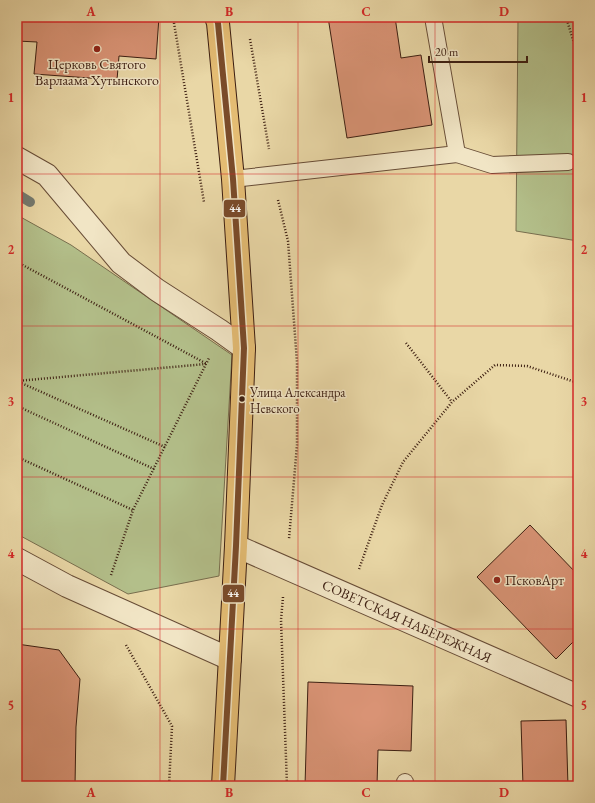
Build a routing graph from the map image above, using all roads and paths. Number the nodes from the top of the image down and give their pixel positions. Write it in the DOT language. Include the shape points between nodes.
graph roads {
  1 [pos="173,17"];
  2 [pos="216,17"];
  3 [pos="433,17"];
  4 [pos="566,17"];
  5 [pos="249,33"];
  6 [pos="578,56"];
  7 [pos="457,154"];
  8 [pos="17,158"];
  9 [pos="568,162"];
  10 [pos="273,174"];
  11 [pos="233,179"];
  12 [pos="278,199"];
  13 [pos="205,207"];
  14 [pos="17,262"];
  15 [pos="219,330"];
  16 [pos="406,343"];
  17 [pos="244,348"];
  18 [pos="207,364"];
  19 [pos="17,381"];
  20 [pos="578,383"];
  21 [pos="452,402"];
  22 [pos="17,406"];
  23 [pos="165,447"];
  24 [pos="17,456"];
  25 [pos="154,469"];
  26 [pos="133,510"];
  27 [pos="236,546"];
  28 [pos="17,559"];
  29 [pos="287,568"];
  30 [pos="350,596"];
  31 [pos="102,602"];
  32 [pos="125,643"];
  33 [pos="230,658"];
  34 [pos="578,696"];
  35 [pos="169,786"];
  36 [pos="223,786"];
  37 [pos="287,786"];
  1 -- 13 [label="path"];
  2 -- 11 [label="main road"];
  3 -- 7 [label="lane"];
  4 -- 6 [label="path"];
  5 -- 10 [label="path"];
  7 -- 9 [label="lane" via="492,165"];
  7 -- 10 [label="lane"];
  8 -- 15 [label="street" via="47,175 121,263 156,290"];
  10 -- 11 [label="lane"];
  11 -- 17 [label="main road"];
  12 -- 29 [label="path" via="288,241 297,362 297,445"];
  14 -- 18 [label="path"];
  15 -- 17 [label="street"];
  15 -- 18 [label="path"];
  16 -- 21 [label="path"];
  17 -- 27 [label="main road"];
  18 -- 19 [label="path"];
  18 -- 23 [label="path"];
  19 -- 23 [label="path"];
  20 -- 21 [label="path" via="527,366 495,365"];
  21 -- 30 [label="path" via="403,462 382,504"];
  22 -- 25 [label="path"];
  23 -- 25 [label="path"];
  24 -- 26 [label="path"];
  25 -- 26 [label="path"];
  26 -- 31 [label="path"];
  27 -- 29 [label="street, СОВЕТСКАЯ НАБЕРЕЖНАЯ"];
  27 -- 33 [label="main road"];
  28 -- 31 [label="street"];
  29 -- 30 [label="street, СОВЕТСКАЯ НАБЕРЕЖНАЯ"];
  29 -- 37 [label="path" via="281,620"];
  30 -- 34 [label="street, СОВЕТСКАЯ НАБЕРЕЖНАЯ"];
  31 -- 33 [label="street"];
  32 -- 35 [label="path" via="172,726"];
  33 -- 36 [label="main road"];
}
